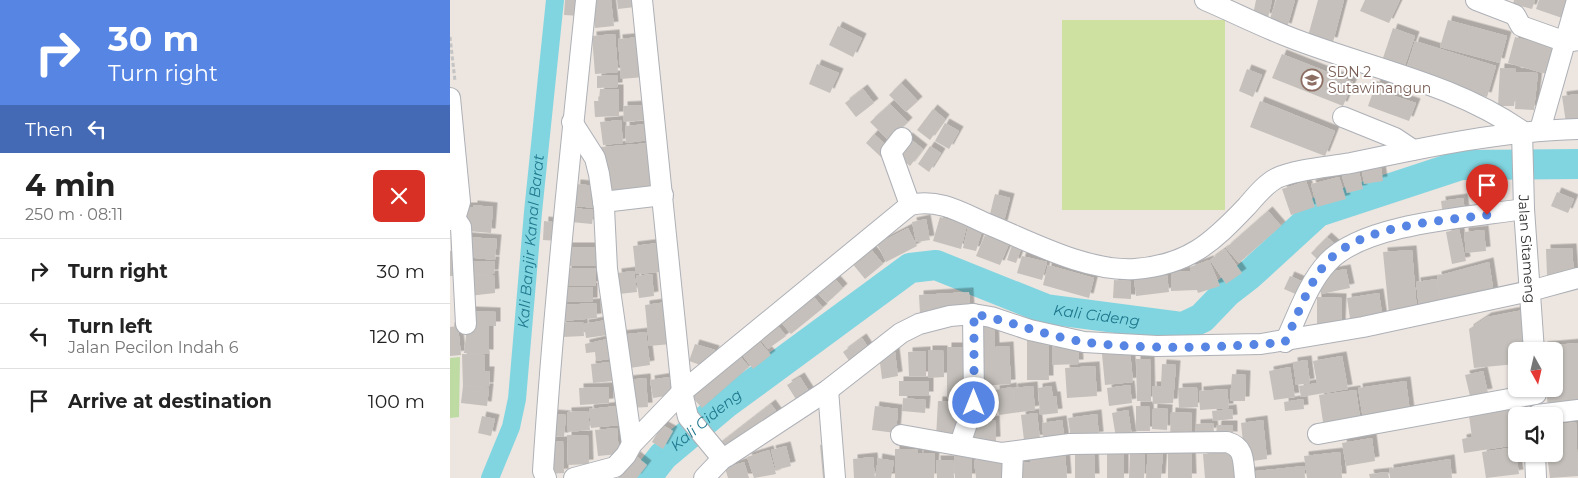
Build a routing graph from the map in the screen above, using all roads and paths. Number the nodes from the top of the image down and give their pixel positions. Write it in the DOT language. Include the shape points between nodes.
graph roads {
  1 [pos="586,0"];
  2 [pos="642,0"];
  3 [pos="1206,0"];
  4 [pos="1476,0"];
  5 [pos="1577,0"];
  6 [pos="450,37"];
  7 [pos="1572,41"];
  8 [pos="452,92"];
  9 [pos="1343,117"];
  10 [pos="572,122"];
  11 [pos="1578,129"];
  12 [pos="1528,135"];
  13 [pos="902,138"];
  14 [pos="1412,150"];
  15 [pos="662,196"];
  16 [pos="603,202"];
  17 [pos="1524,202"];
  18 [pos="910,205"];
  19 [pos="452,219"];
  20 [pos="1578,278"];
  21 [pos="1531,295"];
  22 [pos="974,314"];
  23 [pos="466,324"];
  24 [pos="1285,342"];
  25 [pos="1534,342"];
  26 [pos="828,390"];
  27 [pos="682,392"];
  28 [pos="1508,397"];
  29 [pos="1578,410"];
  30 [pos="1563,412"];
  31 [pos="1318,434"];
  32 [pos="900,435"];
  33 [pos="632,444"];
  34 [pos="960,444"];
  35 [pos="1013,452"];
  36 [pos="718,453"];
  37 [pos="1535,462"];
  38 [pos="546,478"];
  39 [pos="574,478"];
  40 [pos="704,478"];
  41 [pos="835,478"];
  42 [pos="1012,478"];
  43 [pos="1245,478"];
  44 [pos="1536,478"];
  1 -- 10 [label="street"];
  2 -- 15 [label="street"];
  3 -- 12 [label="street" via="1289,37 1464,97"];
  4 -- 7 [label="street" via="1514,15 1521,26"];
  5 -- 7 [label="street, Jalan Sitameng"];
  6 -- 8 [label="path"];
  7 -- 12 [label="street, Jalan Sitameng"];
  8 -- 19 [label="street" via="460,202"];
  9 -- 14 [label="street" via="1394,138"];
  10 -- 16 [label="street" via="595,158"];
  10 -- 38 [label="street" via="548,389 543,471"];
  11 -- 12 [label="street"];
  12 -- 14 [label="street"];
  12 -- 17 [label="street, Jalan Sitameng"];
  13 -- 18 [label="street" via="891,152"];
  14 -- 18 [label="street" via="1277,178 1198,252 1163,265 1135,269 1112,269 1062,255 936,203"];
  15 -- 16 [label="street"];
  15 -- 27 [label="street"];
  16 -- 33 [label="street" via="607,269"];
  17 -- 21 [label="street, Jalan Sitameng"];
  17 -- 24 [label="street" via="1396,229 1343,249 1321,270"];
  18 -- 27 [label="street"];
  19 -- 23 [label="street" via="461,227"];
  20 -- 21 [label="street"];
  21 -- 24 [label="street"];
  21 -- 25 [label="street, Jalan Sitameng"];
  22 -- 24 [label="street" via="1084,342 1157,346"];
  22 -- 26 [label="street" via="950,316 910,328"];
  22 -- 34 [label="street" via="974,403"];
  26 -- 36 [label="street"];
  26 -- 41 [label="street"];
  27 -- 33 [label="street"];
  27 -- 36 [label="street" via="688,417"];
  28 -- 31 [label="street"];
  29 -- 30 [label="street"];
  32 -- 34 [label="street"];
  33 -- 39 [label="street" via="615,467"];
  34 -- 35 [label="street" via="1002,453"];
  35 -- 42 [label="street"];
  35 -- 43 [label="street" via="1070,444 1227,442 1237,445 1241,451"];
  36 -- 40 [label="street"];
  37 -- 44 [label="street"];
}
